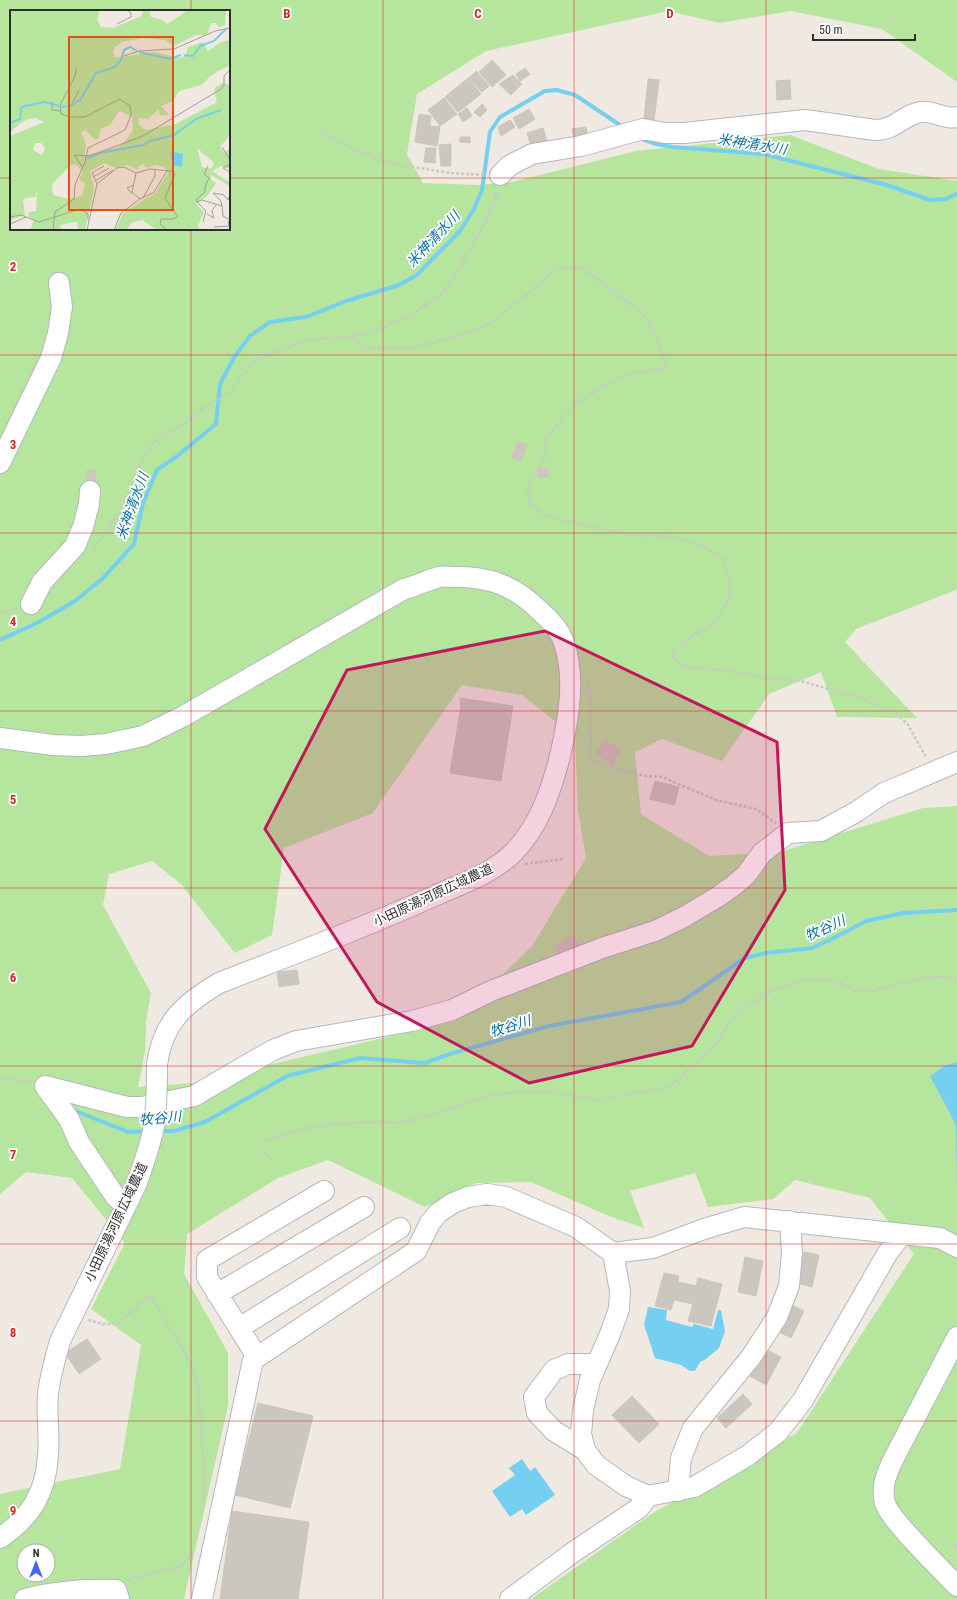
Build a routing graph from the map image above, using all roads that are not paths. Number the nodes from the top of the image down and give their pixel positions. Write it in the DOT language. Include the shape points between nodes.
graph roads {
  1 [pos="955,118"];
  2 [pos="500,175"];
  3 [pos="59,283"];
  4 [pos="0,463"];
  5 [pos="90,491"];
  6 [pos="31,604"];
  7 [pos="0,738"];
  8 [pos="957,762"];
  9 [pos="324,1191"];
  10 [pos="126,1206"];
  11 [pos="364,1207"];
  12 [pos="790,1221"];
  13 [pos="400,1228"];
  14 [pos="902,1234"];
  15 [pos="957,1247"];
  16 [pos="613,1253"];
  17 [pos="217,1294"];
  18 [pos="239,1328"];
  19 [pos="957,1337"];
  20 [pos="257,1357"];
  21 [pos="597,1364"];
  22 [pos="585,1450"];
  23 [pos="678,1491"];
  24 [pos="648,1496"];
  25 [pos="0,1538"];
  26 [pos="957,1586"];
  27 [pos="118,1595"];
  28 [pos="25,1599"];
  29 [pos="202,1599"];
  30 [pos="510,1599"];
  1 -- 2 [label="street" via="934,112 921,112 886,130 805,120 684,133 643,129 581,146 532,154 508,166"];
  3 -- 4 [label="street" via="62,307 51,358"];
  5 -- 6 [label="street" via="83,527 75,546 42,582"];
  7 -- 10 [label="street, 小田原湯河原広域農道, bridge" via="81,746 106,744 143,736 182,718 404,590 440,577 471,576 496,581 516,591 548,618 563,638 568,656 568,725 553,782 542,811 528,836 506,858 485,873 347,934 219,983 184,1007 164,1036 159,1050 154,1127 136,1185"];
  8 -- 10 [label="street" via="884,793 822,832 788,833 762,853 746,875 733,886 684,917 655,931 602,948 491,991 452,1010 412,1022 296,1041 273,1050 194,1096 142,1107 127,1107 45,1086 69,1119 79,1142 115,1196"];
  9 -- 17 [label="street" via="207,1260 207,1277"];
  10 -- 25 [label="street, 小田原湯河原広域農道" via="60,1341 48,1395 48,1456 40,1494 28,1515 16,1528"];
  11 -- 17 [label="street"];
  12 -- 14 [label="street"];
  12 -- 16 [label="street" via="744,1217 653,1248"];
  12 -- 23 [label="street" via="792,1253 789,1286 779,1310 751,1356 693,1428 682,1458"];
  13 -- 18 [label="street"];
  14 -- 15 [label="street" via="940,1238"];
  14 -- 23 [label="street" via="887,1254 803,1400 778,1432 747,1456 694,1487"];
  16 -- 20 [label="street" via="576,1226 506,1196 468,1196 438,1213 416,1251"];
  16 -- 21 [label="street" via="620,1291 619,1309"];
  17 -- 18 [label="street"];
  18 -- 20 [label="street"];
  19 -- 26 [label="street" via="883,1483 885,1504 894,1520"];
  20 -- 29 [label="street" via="253,1360"];
  21 -- 22 [label="street" via="590,1380 583,1410 581,1434"];
  21 -- 22 [label="street" via="568,1364 554,1370 534,1397 537,1413 554,1431"];
  22 -- 24 [label="street" via="596,1465 626,1486"];
  23 -- 24 [label="street"];
  24 -- 30 [label="street" via="639,1508"];
  27 -- 28 [label="street" via="69,1590"];
}
